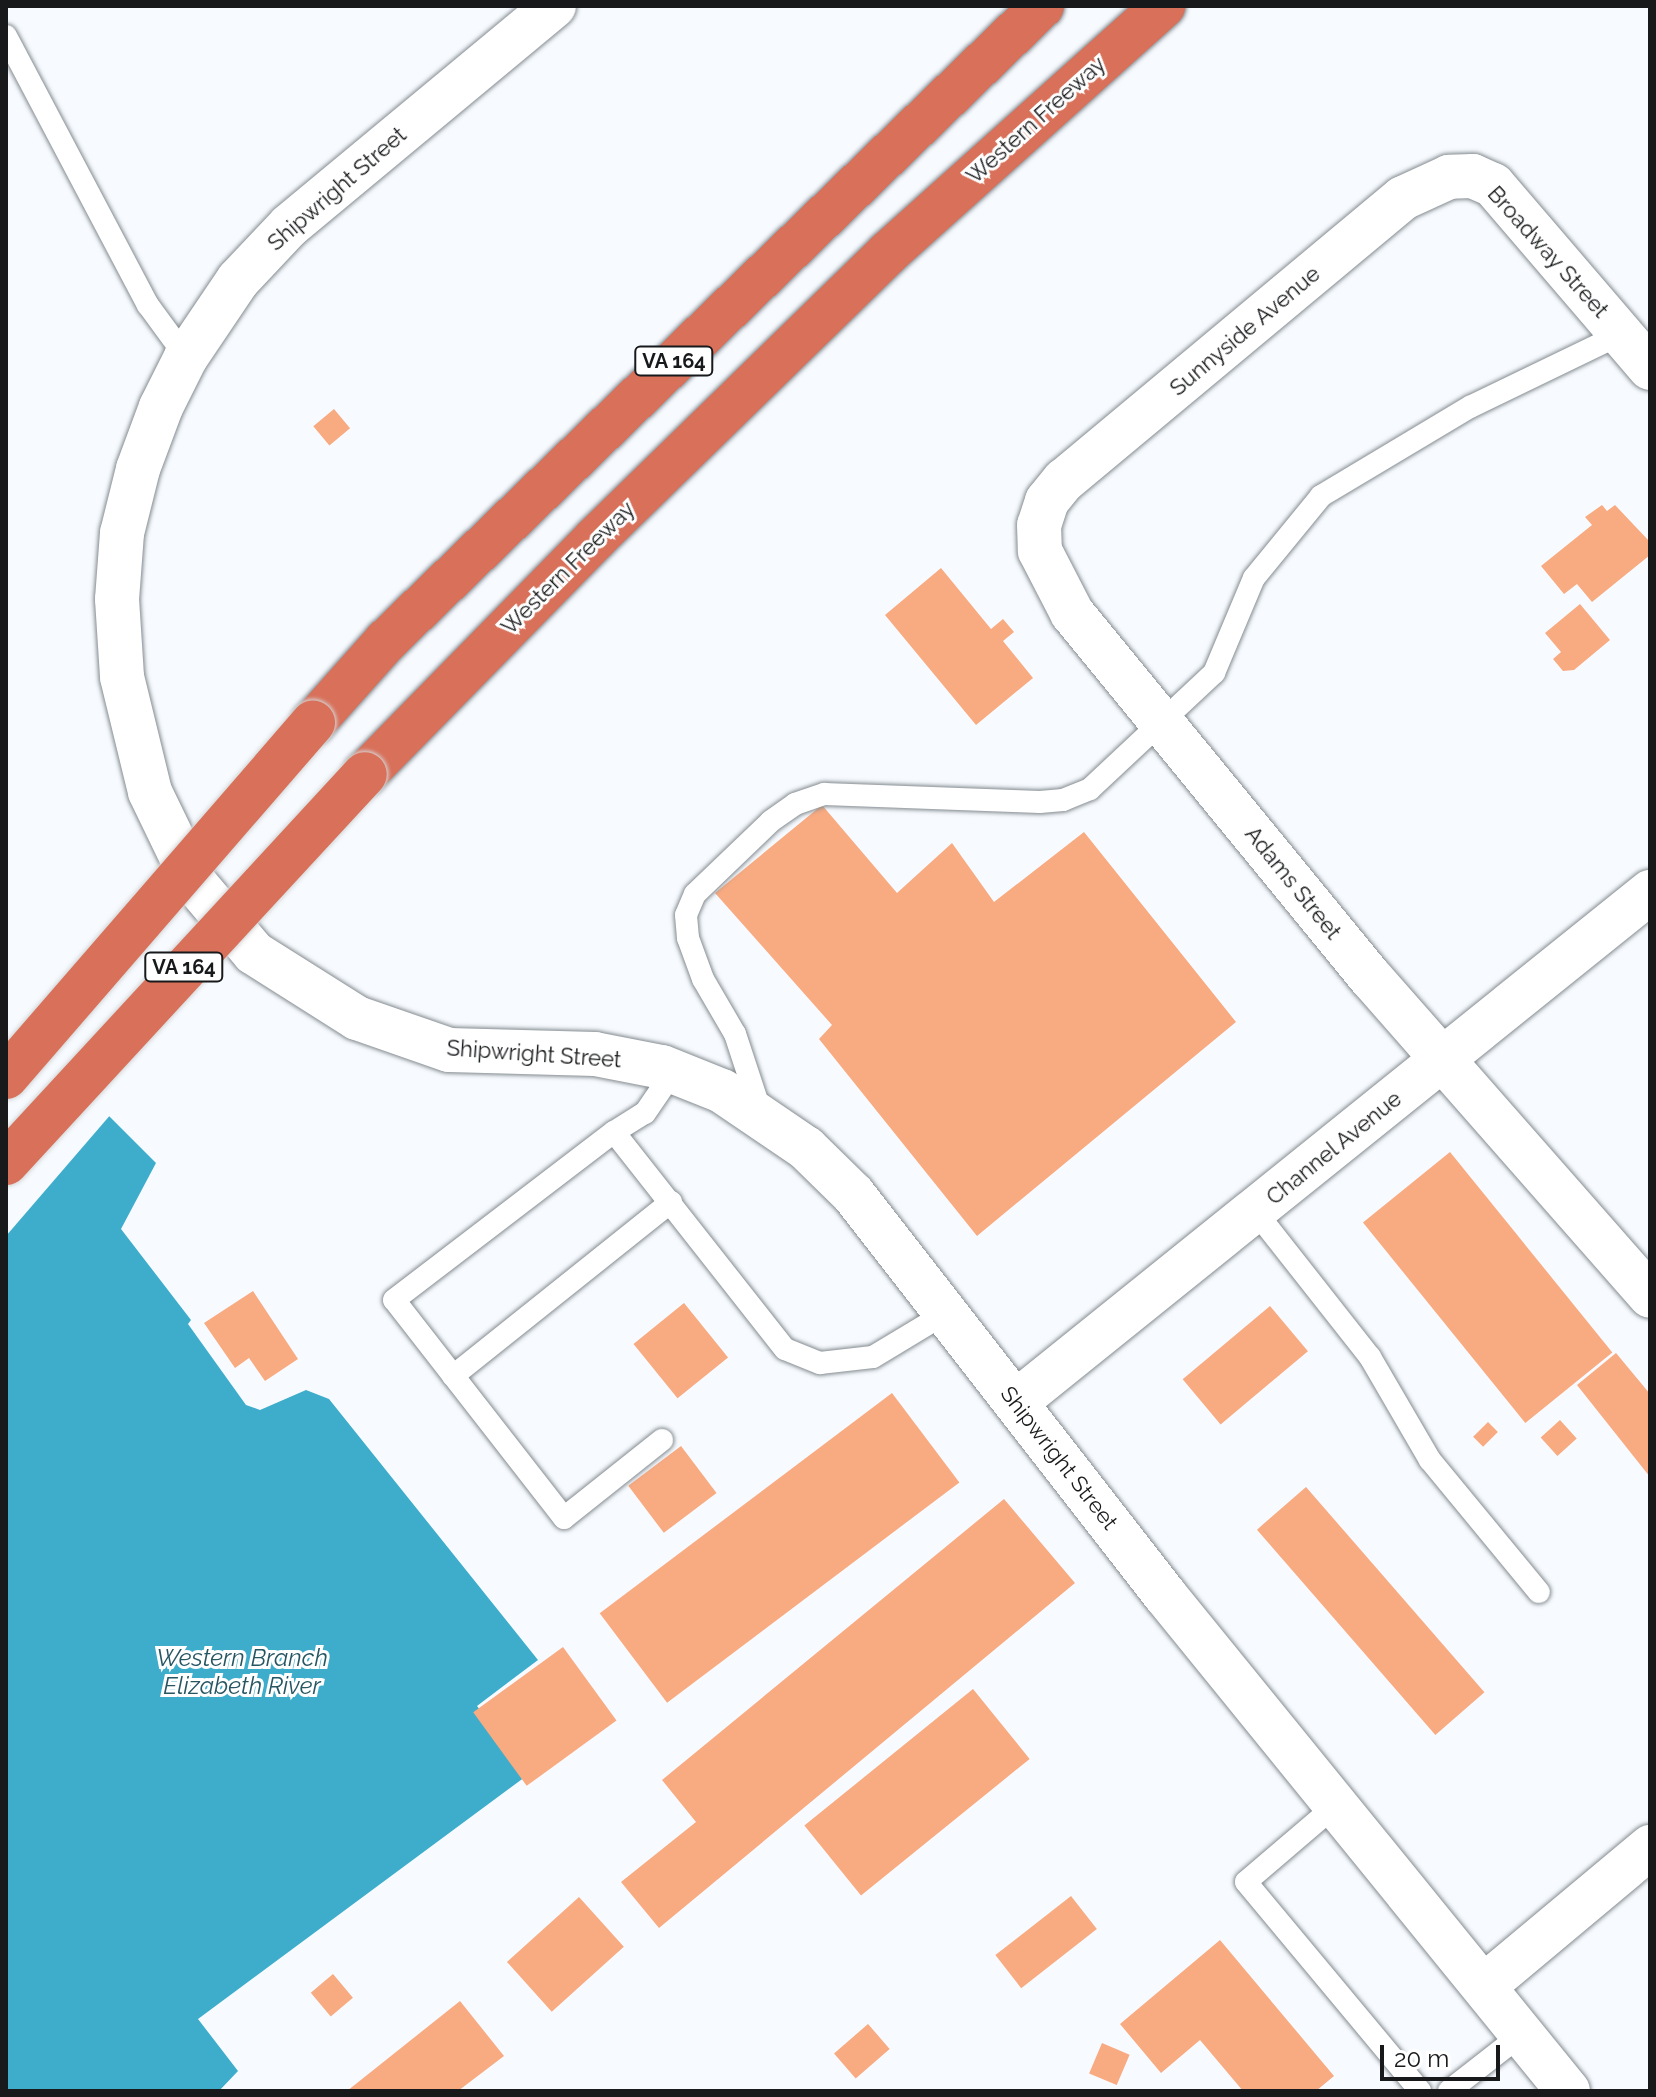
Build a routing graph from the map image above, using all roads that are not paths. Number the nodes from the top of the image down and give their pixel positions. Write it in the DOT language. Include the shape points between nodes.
graph roads {
  1 [pos="554,6"];
  2 [pos="1042,6"];
  3 [pos="1163,6"];
  4 [pos="1180,6"];
  5 [pos="6,36"];
  6 [pos="1111,53"];
  7 [pos="1388,211"];
  8 [pos="1621,334"];
  9 [pos="186,357"];
  10 [pos="1650,368"];
  11 [pos="1103,452"];
  12 [pos="1161,723"];
  13 [pos="1650,892"];
  14 [pos="1443,1061"];
  15 [pos="673,1072"];
  16 [pos="6,1077"];
  17 [pos="761,1113"];
  18 [pos="614,1132"];
  19 [pos="6,1163"];
  20 [pos="671,1202"];
  21 [pos="1255,1211"];
  22 [pos="1650,1296"];
  23 [pos="946,1313"];
  24 [pos="453,1376"];
  25 [pos="1016,1402"];
  26 [pos="662,1440"];
  27 [pos="1539,1592"];
  28 [pos="1336,1805"];
  29 [pos="1650,1847"];
  30 [pos="1484,1986"];
  31 [pos="1522,2034"];
  32 [pos="1420,2091"];
  33 [pos="1449,2091"];
  34 [pos="1568,2091"];
  1 -- 9 [label="street, Shipwright Street" via="289,226 238,280"];
  2 -- 16 [label="highway, VA 164, bridge" via="386,641"];
  3 -- 6 [label="highway, Western Freeway / VA 164"];
  4 -- 6 [label="highway"];
  5 -- 9 [label="lane" via="148,305"];
  6 -- 19 [label="highway, Western Freeway / VA 164, bridge" via="877,264 595,539 365,774"];
  7 -- 8 [label="street, Broadway Street" via="1419,187 1449,177 1473,176 1493,185"];
  7 -- 11 [label="street, Sunnyside Avenue"];
  8 -- 10 [label="street, Broadway Street"];
  8 -- 12 [label="lane" via="1470,407 1321,496 1254,578 1214,673"];
  9 -- 15 [label="street, Shipwright Street" via="138,469 122,533 117,599 122,677 150,792 193,881 254,953 357,1018 449,1050 595,1054"];
  11 -- 12 [label="street, Adams Street" via="1064,480 1047,501 1039,525 1040,551 1072,613"];
  12 -- 14 [label="street, Adams Street"];
  12 -- 17 [label="lane" via="1090,789 1063,800 824,794 795,804 706,884 686,915 688,938 703,979 735,1034"];
  13 -- 14 [label="street, Channel Avenue"];
  14 -- 21 [label="street, Channel Avenue"];
  14 -- 22 [label="street, Adams Street"];
  15 -- 17 [label="street, Shipwright Street"];
  15 -- 18 [label="lane" via="645,1113"];
  17 -- 23 [label="street, Shipwright Street" via="853,1194"];
  18 -- 20 [label="lane"];
  18 -- 24 [label="lane" via="394,1300"];
  20 -- 23 [label="lane" via="785,1349 820,1363 873,1357"];
  20 -- 24 [label="lane"];
  21 -- 25 [label="street, Channel Avenue"];
  21 -- 27 [label="lane" via="1370,1357 1430,1460"];
  23 -- 25 [label="street, Shipwright Street"];
  24 -- 26 [label="lane" via="564,1518"];
  25 -- 28 [label="street, Shipwright Street"];
  28 -- 30 [label="street, Shipwright Street"];
  28 -- 32 [label="lane" via="1246,1882"];
  29 -- 30 [label="street"];
  30 -- 31 [label="street, Shipwright Street"];
  31 -- 33 [label="lane"];
  31 -- 34 [label="street, Shipwright Street"];
}
